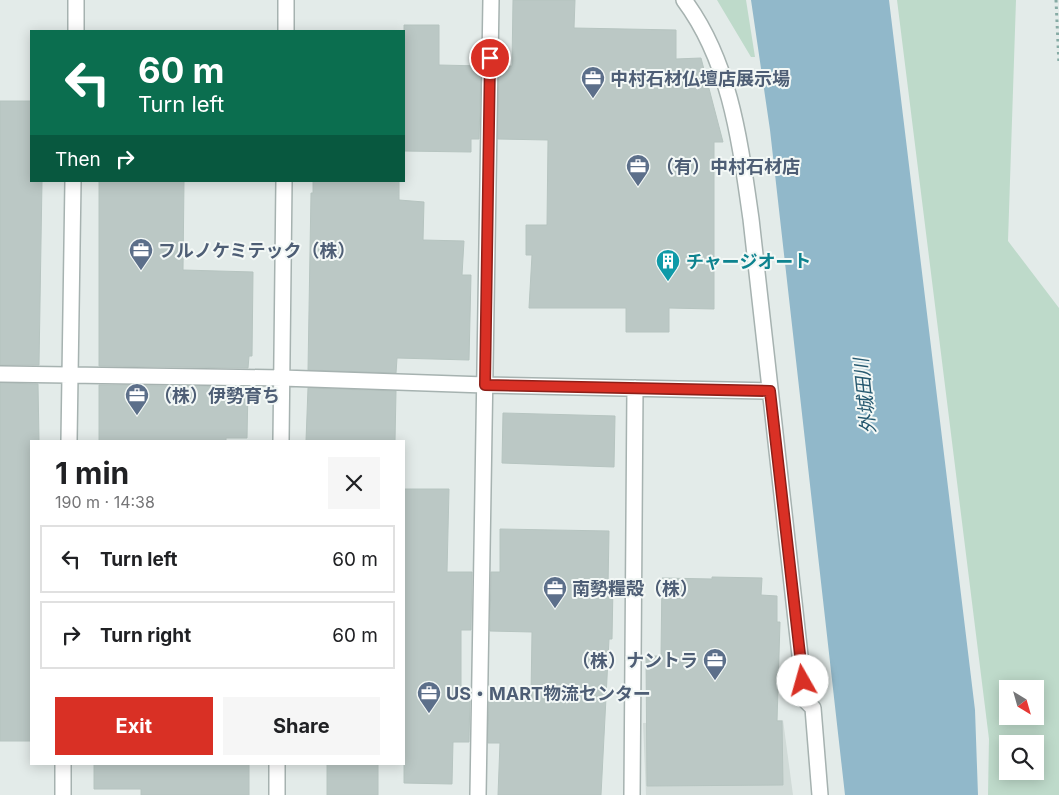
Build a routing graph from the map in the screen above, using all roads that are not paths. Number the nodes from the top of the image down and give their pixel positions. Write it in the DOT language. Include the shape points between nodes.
graph roads {
  1 [pos="76,0"];
  2 [pos="286,0"];
  3 [pos="491,0"];
  4 [pos="684,0"];
  5 [pos="76,30"];
  6 [pos="286,30"];
  7 [pos="73,182"];
  8 [pos="284,182"];
  9 [pos="0,374"];
  10 [pos="70,375"];
  11 [pos="282,378"];
  12 [pos="485,385"];
  13 [pos="635,388"];
  14 [pos="770,391"];
  15 [pos="68,440"];
  16 [pos="281,440"];
  17 [pos="63,765"];
  18 [pos="278,765"];
  19 [pos="63,795"];
  20 [pos="277,795"];
  21 [pos="478,795"];
  22 [pos="632,795"];
  23 [pos="820,795"];
  1 -- 5 [label="street"];
  2 -- 6 [label="street"];
  3 -- 12 [label="street"];
  4 -- 14 [label="street" via="698,19 716,57 736,124 752,220"];
  7 -- 10 [label="street"];
  8 -- 11 [label="street"];
  9 -- 10 [label="street"];
  10 -- 11 [label="street"];
  10 -- 15 [label="street"];
  11 -- 12 [label="street"];
  11 -- 16 [label="street"];
  12 -- 13 [label="street"];
  12 -- 21 [label="street"];
  13 -- 14 [label="street"];
  13 -- 22 [label="street"];
  14 -- 23 [label="street" via="805,700 813,708"];
  17 -- 19 [label="street"];
  18 -- 20 [label="street"];
}
